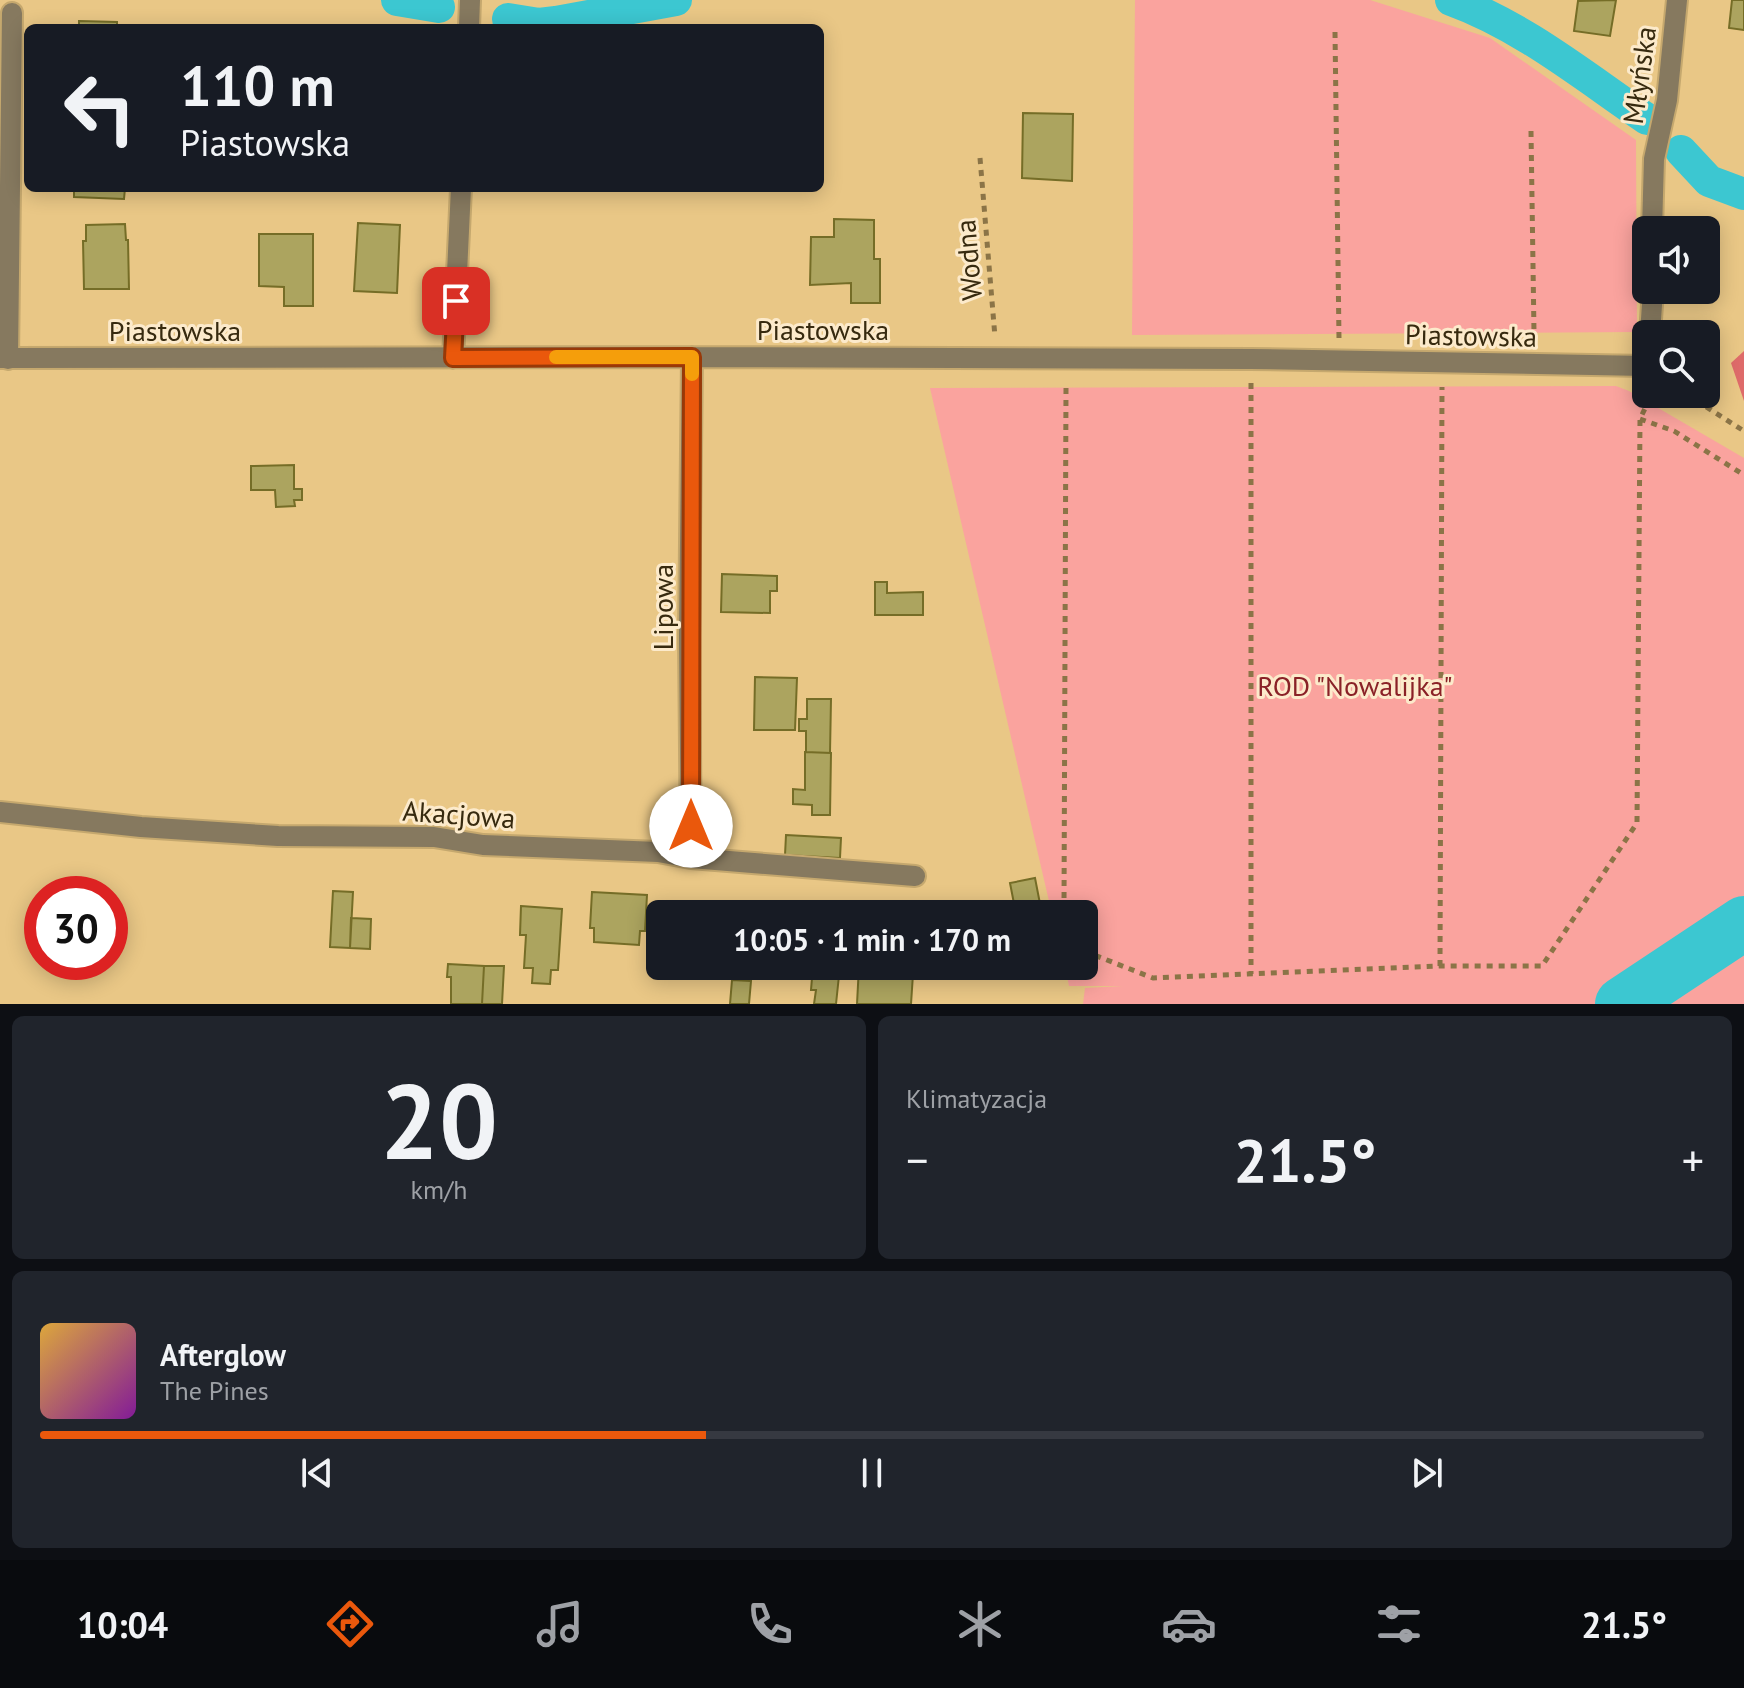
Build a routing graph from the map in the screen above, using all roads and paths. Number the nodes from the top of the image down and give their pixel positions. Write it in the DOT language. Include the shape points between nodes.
graph roads {
  1 [pos="470,0"];
  2 [pos="1677,0"];
  3 [pos="12,13"];
  4 [pos="469,24"];
  5 [pos="1335,32"];
  6 [pos="1531,131"];
  7 [pos="980,158"];
  8 [pos="461,192"];
  9 [pos="1652,216"];
  10 [pos="1534,332"];
  11 [pos="1339,334"];
  12 [pos="692,357"];
  13 [pos="4,358"];
  14 [pos="453,358"];
  15 [pos="997,358"];
  16 [pos="1632,366"];
  17 [pos="1442,387"];
  18 [pos="1066,388"];
  19 [pos="1251,388"];
  20 [pos="1645,408"];
  21 [pos="1708,408"];
  22 [pos="1640,419"];
  23 [pos="1744,431"];
  24 [pos="1744,475"];
  25 [pos="0,812"];
  26 [pos="691,858"];
  27 [pos="915,876"];
  28 [pos="1064,900"];
  29 [pos="1098,956"];
  30 [pos="1440,966"];
  31 [pos="1251,974"];
  1 -- 4 [label="street"];
  2 -- 9 [label="street, Młyńska" via="1667,100 1654,159"];
  3 -- 13 [label="street"];
  5 -- 11 [label="path"];
  6 -- 10 [label="path"];
  7 -- 15 [label="path, Wodna"];
  8 -- 14 [label="street"];
  12 -- 14 [label="street, Piastowska"];
  12 -- 15 [label="street, Piastowska"];
  12 -- 26 [label="street, Lipowa"];
  13 -- 14 [label="street, Piastowska"];
  15 -- 16 [label="street, Piastowska"];
  17 -- 30 [label="path"];
  18 -- 28 [label="path"];
  19 -- 31 [label="path"];
  20 -- 22 [label="path"];
  21 -- 23 [label="path"];
  22 -- 24 [label="path" via="1674,431"];
  22 -- 30 [label="path" via="1637,823 1542,966"];
  25 -- 26 [label="street, Akacjowa" via="141,827 434,837"];
  26 -- 27 [label="street, Akacjowa"];
  29 -- 31 [label="path" via="1153,978"];
  30 -- 31 [label="path"];
}
